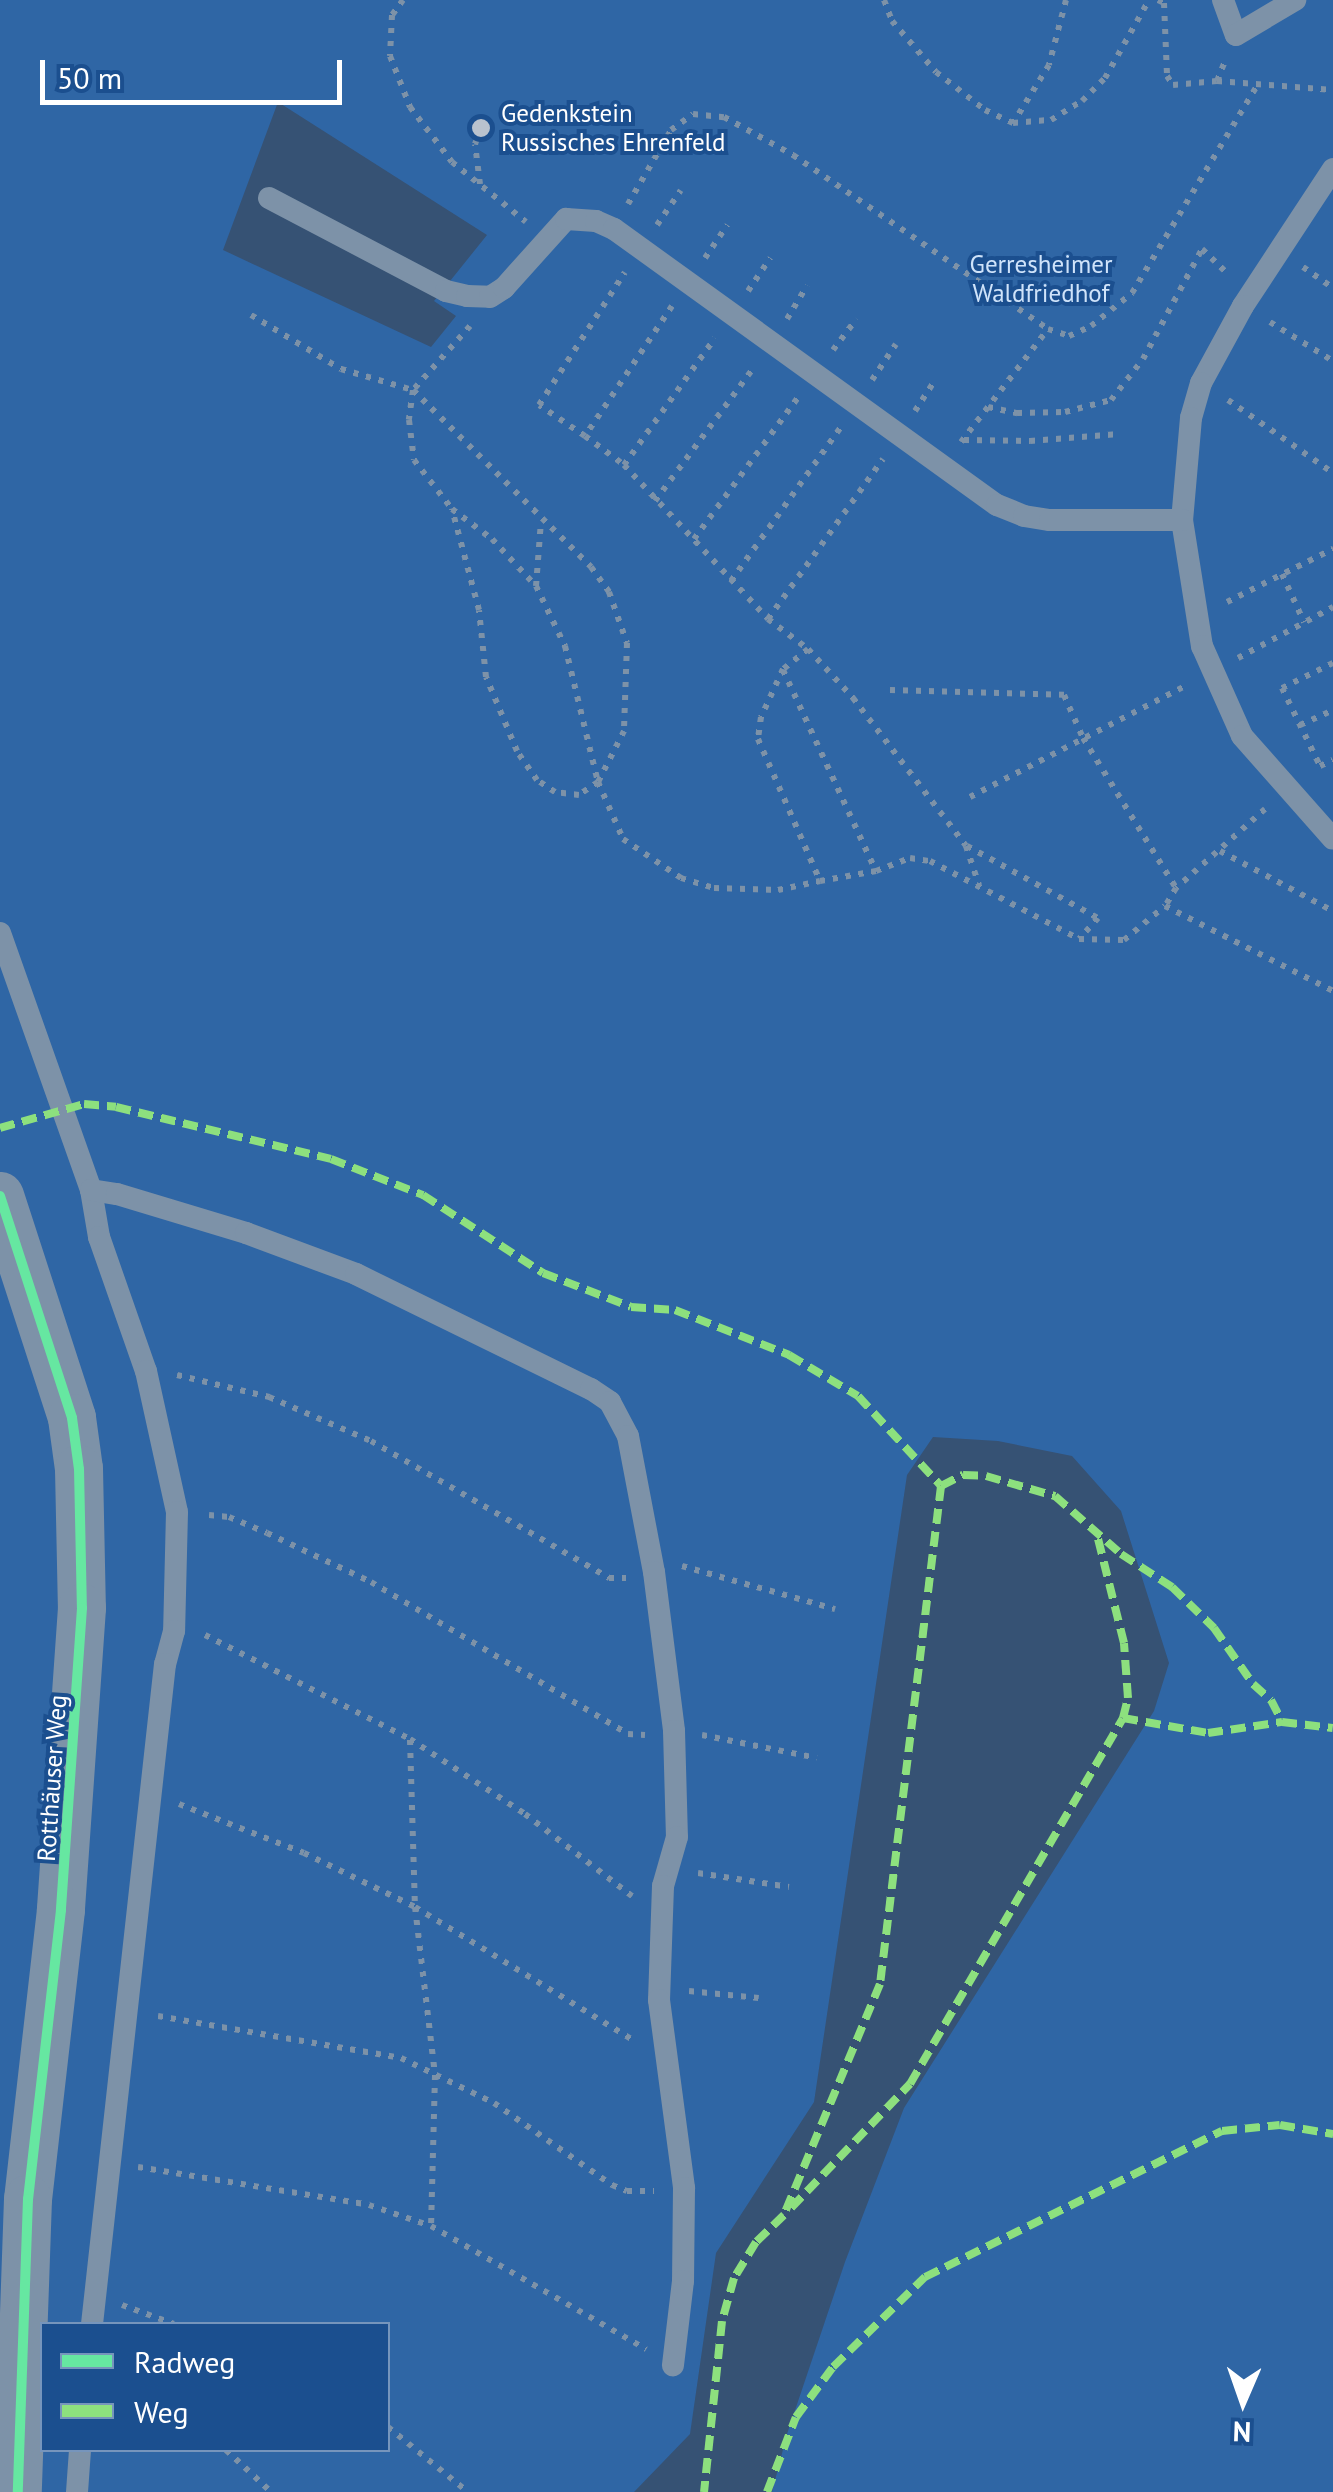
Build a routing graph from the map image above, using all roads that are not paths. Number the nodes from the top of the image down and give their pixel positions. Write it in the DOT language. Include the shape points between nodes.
graph roads {
  1 [pos="1223,0"];
  2 [pos="1295,0"];
  3 [pos="1333,169"];
  4 [pos="269,198"];
  5 [pos="1182,520"];
  6 [pos="1333,839"];
  7 [pos="0,933"];
  8 [pos="91,1190"];
  9 [pos="0,1196"];
  10 [pos="92,2322"];
  11 [pos="674,2365"];
  12 [pos="80,2452"];
  13 [pos="18,2492"];
  14 [pos="77,2492"];
  1 -- 2 [label="lane" via="1236,36"];
  3 -- 5 [label="lane" via="1202,383 1191,418"];
  4 -- 5 [label="lane" via="446,291 490,297 566,219 614,229 996,505 1024,516"];
  5 -- 6 [label="lane" via="1202,646 1242,736"];
  7 -- 8 [label="lane"];
  8 -- 10 [label="lane" via="99,1237 146,1371 178,1512 174,1630 164,1664"];
  8 -- 11 [label="lane" via="246,1232 356,1274 591,1389 610,1402 628,1436 674,1731 678,1837 663,1886 660,2000 684,2188"];
  9 -- 13 [label="street, Rotthäuser Weg" via="72,1418 82,1588 72,1794 28,2198"];
  12 -- 14 [label="lane"];
}
